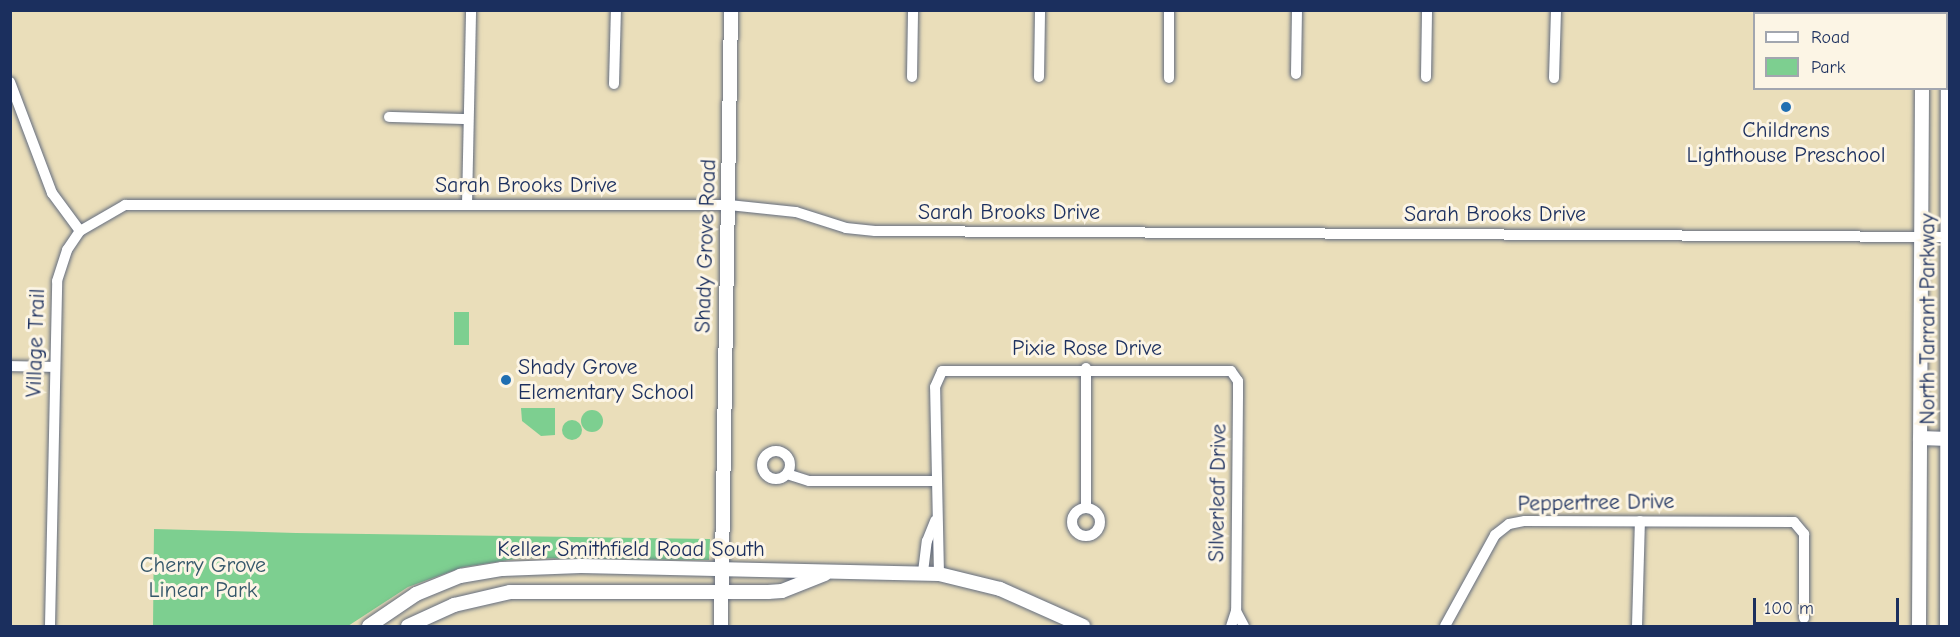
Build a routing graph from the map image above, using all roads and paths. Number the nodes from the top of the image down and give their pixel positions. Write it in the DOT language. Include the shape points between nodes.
graph roads {
  1 [pos="471,10"];
  2 [pos="616,10"];
  3 [pos="731,10"];
  4 [pos="913,10"];
  5 [pos="1040,10"];
  6 [pos="1169,10"];
  7 [pos="1297,10"];
  8 [pos="1427,10"];
  9 [pos="1556,10"];
  10 [pos="1948,10"];
  11 [pos="1296,74"];
  12 [pos="912,77"];
  13 [pos="1039,77"];
  14 [pos="1426,77"];
  15 [pos="1169,78"];
  16 [pos="1554,78"];
  17 [pos="10,82"];
  18 [pos="614,84"];
  19 [pos="1922,90"];
  20 [pos="389,117"];
  21 [pos="467,119"];
  22 [pos="467,205"];
  23 [pos="729,205"];
  24 [pos="80,231"];
  25 [pos="1923,237"];
  26 [pos="1948,237"];
  27 [pos="10,366"];
  28 [pos="54,367"];
  29 [pos="1086,368"];
  30 [pos="1236,376"];
  31 [pos="1920,438"];
  32 [pos="1949,438"];
  33 [pos="787,474"];
  34 [pos="934,481"];
  35 [pos="1086,508"];
  36 [pos="935,521"];
  37 [pos="1640,521"];
  38 [pos="721,571"];
  39 [pos="835,571"];
  40 [pos="923,572"];
  41 [pos="939,574"];
  42 [pos="721,590"];
  43 [pos="1236,611"];
  44 [pos="1804,618"];
  45 [pos="50,627"];
  46 [pos="369,627"];
  47 [pos="408,627"];
  48 [pos="721,627"];
  49 [pos="1083,627"];
  50 [pos="1231,627"];
  51 [pos="1244,627"];
  52 [pos="1445,627"];
  53 [pos="1637,627"];
  54 [pos="1919,627"];
  55 [pos="1947,627"];
  1 -- 21 [label="street"];
  2 -- 18 [label="street"];
  3 -- 23 [label="main road, Shady Grove Road"];
  4 -- 12 [label="street"];
  5 -- 13 [label="street"];
  6 -- 15 [label="street"];
  7 -- 11 [label="street"];
  8 -- 14 [label="street"];
  9 -- 16 [label="street"];
  10 -- 26 [label="main road, North Tarrant Parkway"];
  17 -- 24 [label="street" via="52,193"];
  19 -- 25 [label="main road, North Tarrant Parkway"];
  20 -- 21 [label="street"];
  21 -- 22 [label="street"];
  22 -- 23 [label="street, Sarah Brooks Drive"];
  22 -- 24 [label="street, Sarah Brooks Drive" via="144,203 110,210"];
  23 -- 25 [label="street, Sarah Brooks Drive" via="796,212 846,228 875,231"];
  23 -- 38 [label="main road, Shady Grove Road" via="721,417"];
  24 -- 28 [label="street, Village Trail" via="67,250 57,281"];
  25 -- 26 [label="street, Sarah Brooks Drive"];
  25 -- 31 [label="main road, North Tarrant Parkway"];
  26 -- 32 [label="main road, North Tarrant Parkway"];
  27 -- 28 [label="street"];
  28 -- 45 [label="street, Village Trail"];
  29 -- 30 [label="street, Pixie Rose Drive" via="1222,369"];
  29 -- 34 [label="street, Pixie Rose Drive" via="957,368 938,375"];
  29 -- 35 [label="street"];
  30 -- 43 [label="street, Silverleaf Drive"];
  31 -- 32 [label="main road"];
  31 -- 54 [label="main road, North Tarrant Parkway"];
  32 -- 55 [label="main road, North Tarrant Parkway"];
  33 -- 34 [label="street" via="809,481"];
  34 -- 36 [label="street"];
  36 -- 40 [label="street" via="927,541"];
  36 -- 41 [label="street" via="940,542"];
  37 -- 44 [label="street, Peppertree Drive" via="1789,521 1803,530"];
  37 -- 52 [label="street, Peppertree Drive" via="1509,524 1492,540"];
  37 -- 53 [label="street"];
  38 -- 39 [label="main road, Keller Smithfield Road South"];
  38 -- 42 [label="main road, Shady Grove Road"];
  38 -- 46 [label="main road, Keller Smithfield Road South" via="581,566 502,569 460,576 416,594"];
  39 -- 40 [label="main road, Keller Smithfield Road South"];
  39 -- 42 [label="main road, Keller Smithfield Road South" via="782,591"];
  40 -- 41 [label="main road, Keller Smithfield Road South"];
  41 -- 49 [label="main road, Keller Smithfield Road South" via="1000,589"];
  42 -- 47 [label="main road, Keller Smithfield Road South" via="510,592 454,605"];
  42 -- 48 [label="main road, Shady Grove Road"];
  43 -- 50 [label="street, Silverleaf Drive"];
  43 -- 51 [label="street, Silverleaf Drive"];
}
